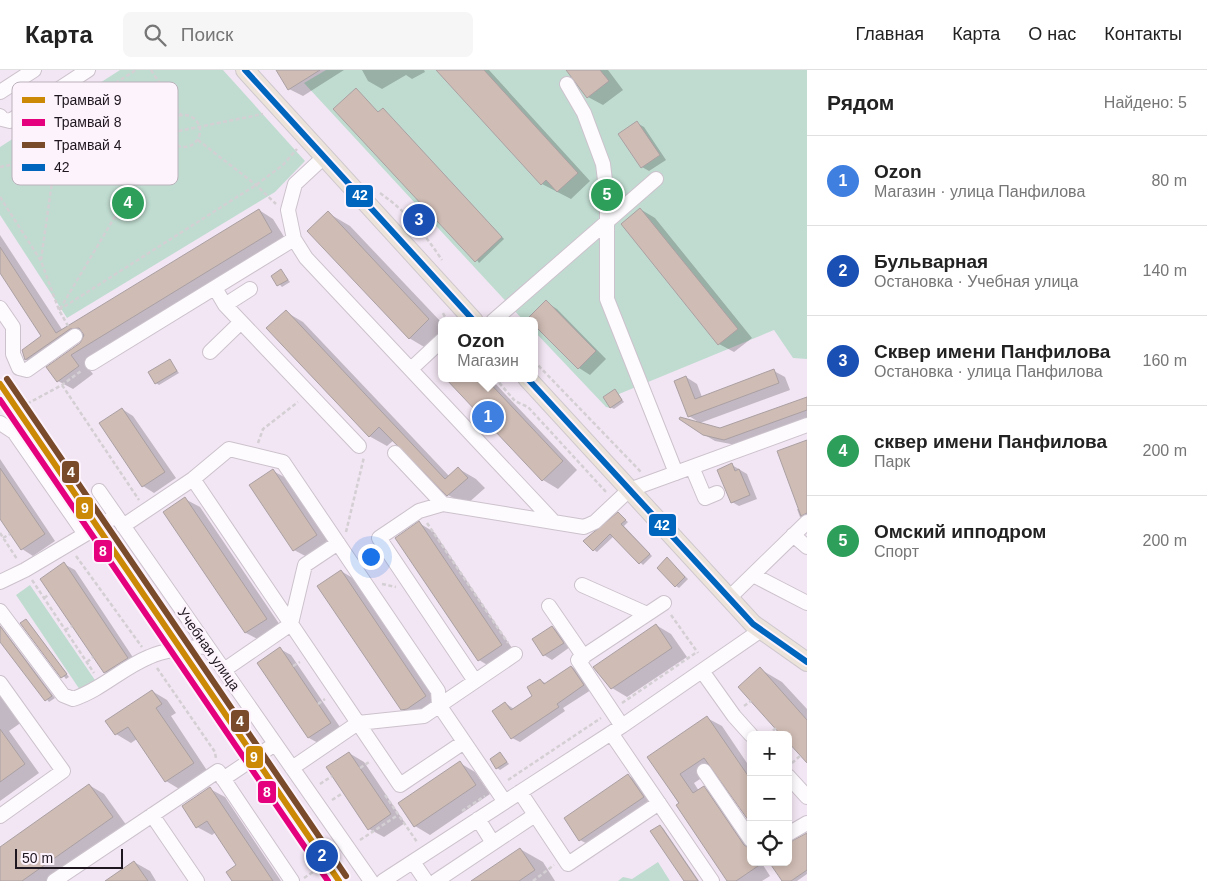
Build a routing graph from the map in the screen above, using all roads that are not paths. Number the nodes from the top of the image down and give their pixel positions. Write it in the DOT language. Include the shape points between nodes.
graph roads {
  1 [pos="34,70"];
  2 [pos="88,70"];
  3 [pos="245,70"];
  4 [pos="15,82"];
  5 [pos="70,82"];
  6 [pos="12,84"];
  7 [pos="566,84"];
  8 [pos="0,92"];
  9 [pos="0,116"];
  10 [pos="12,120"];
  11 [pos="324,157"];
  12 [pos="656,179"];
  13 [pos="607,222"];
  14 [pos="294,240"];
  15 [pos="215,288"];
  16 [pos="250,289"];
  17 [pos="225,305"];
  18 [pos="0,308"];
  19 [pos="470,317"];
  20 [pos="498,317"];
  21 [pos="241,322"];
  22 [pos="75,336"];
  23 [pos="438,344"];
  24 [pos="210,352"];
  25 [pos="92,363"];
  26 [pos="411,369"];
  27 [pos="531,382"];
  28 [pos="0,423"];
  29 [pos="807,425"];
  30 [pos="359,446"];
  31 [pos="395,453"];
  32 [pos="692,466"];
  33 [pos="676,473"];
  34 [pos="193,479"];
  35 [pos="629,490"];
  36 [pos="99,491"];
  37 [pos="717,493"];
  38 [pos="443,504"];
  39 [pos="120,521"];
  40 [pos="553,521"];
  41 [pos="807,522"];
  42 [pos="85,534"];
  43 [pos="793,535"];
  44 [pos="338,543"];
  45 [pos="806,545"];
  46 [pos="753,575"];
  47 [pos="2,578"];
  48 [pos="582,585"];
  49 [pos="729,598"];
  50 [pos="664,603"];
  51 [pos="807,603"];
  52 [pos="549,606"];
  53 [pos="0,612"];
  54 [pos="647,614"];
  55 [pos="291,624"];
  56 [pos="761,630"];
  57 [pos="207,646"];
  58 [pos="515,654"];
  59 [pos="584,657"];
  60 [pos="807,662"];
  61 [pos="704,669"];
  62 [pos="224,670"];
  63 [pos="475,681"];
  64 [pos="0,683"];
  65 [pos="439,705"];
  66 [pos="358,723"];
  67 [pos="617,729"];
  68 [pos="747,731"];
  69 [pos="464,742"];
  70 [pos="275,744"];
  71 [pos="292,768"];
  72 [pos="704,771"];
  73 [pos="220,775"];
  74 [pos="792,780"];
  75 [pos="520,792"];
  76 [pos="807,797"];
  77 [pos="505,802"];
  78 [pos="659,803"];
  79 [pos="152,815"];
  80 [pos="535,815"];
  81 [pos="0,816"];
  82 [pos="478,819"];
  83 [pos="807,823"];
  84 [pos="792,832"];
  85 [pos="747,834"];
  86 [pos="493,842"];
  87 [pos="413,862"];
  88 [pos="54,881"];
  89 [pos="197,881"];
  90 [pos="292,881"];
  91 [pos="371,881"];
  92 [pos="383,881"];
  93 [pos="426,881"];
  94 [pos="436,881"];
  95 [pos="712,881"];
  1 -- 4 [label="street"];
  2 -- 5 [label="street"];
  3 -- 11 [label="main road"];
  6 -- 8 [label="street"];
  7 -- 13 [label="street" via="584,113 603,164"];
  9 -- 10 [label="street"];
  11 -- 14 [label="street" via="295,184 288,210"];
  11 -- 19 [label="main road"];
  12 -- 13 [label="street"];
  13 -- 20 [label="street"];
  13 -- 33 [label="street" via="607,300"];
  14 -- 15 [label="street"];
  14 -- 26 [label="street" via="306,258"];
  15 -- 17 [label="street"];
  15 -- 25 [label="street"];
  16 -- 17 [label="street"];
  17 -- 21 [label="street"];
  18 -- 22 [label="street" via="13,327 12,354 19,368 27,370"];
  21 -- 24 [label="street"];
  21 -- 30 [label="street"];
  23 -- 26 [label="street"];
  26 -- 40 [label="street"];
  27 -- 35 [label="main road"];
  28 -- 42 [label="street" via="14,432"];
  29 -- 32 [label="street"];
  31 -- 38 [label="street"];
  32 -- 33 [label="street"];
  32 -- 37 [label="street" via="706,498"];
  33 -- 35 [label="street"];
  34 -- 39 [label="street" via="146,511"];
  34 -- 44 [label="street" via="229,449 283,462"];
  34 -- 55 [label="street"];
  35 -- 40 [label="street" via="595,522 584,527"];
  35 -- 49 [label="main road"];
  36 -- 39 [label="street, Учебная улица"];
  38 -- 40 [label="street"];
  38 -- 63 [label="street" via="419,511 379,538"];
  39 -- 42 [label="street"];
  39 -- 57 [label="street, Учебная улица"];
  41 -- 43 [label="street"];
  42 -- 47 [label="street" via="25,570"];
  43 -- 45 [label="street"];
  43 -- 46 [label="street"];
  44 -- 55 [label="street" via="305,565"];
  44 -- 65 [label="street" via="438,691"];
  46 -- 49 [label="street"];
  46 -- 51 [label="street"];
  48 -- 54 [label="street"];
  49 -- 56 [label="main road"];
  50 -- 54 [label="street"];
  52 -- 59 [label="street"];
  53 -- 57 [label="street" via="63,694 73,698 149,657"];
  54 -- 59 [label="street"];
  55 -- 62 [label="street"];
  55 -- 66 [label="street"];
  56 -- 60 [label="main road"];
  56 -- 61 [label="street"];
  57 -- 62 [label="street, Учебная улица"];
  58 -- 63 [label="street"];
  59 -- 67 [label="street" via="578,660 612,710"];
  61 -- 67 [label="street"];
  61 -- 68 [label="street"];
  62 -- 70 [label="street, Учебная улица"];
  63 -- 65 [label="street"];
  64 -- 81 [label="street" via="63,771"];
  65 -- 66 [label="street" via="424,716"];
  65 -- 69 [label="street"];
  66 -- 69 [label="street" via="400,785"];
  66 -- 71 [label="street"];
  67 -- 75 [label="street"];
  67 -- 78 [label="street"];
  69 -- 77 [label="street"];
  70 -- 71 [label="street, Учебная улица"];
  70 -- 73 [label="street"];
  71 -- 91 [label="street, Учебная улица"];
  72 -- 85 [label="street"];
  73 -- 79 [label="street"];
  73 -- 90 [label="street"];
  74 -- 76 [label="street"];
  75 -- 77 [label="street"];
  75 -- 80 [label="street"];
  77 -- 82 [label="street"];
  78 -- 80 [label="street" via="568,864"];
  78 -- 95 [label="street"];
  79 -- 88 [label="street"];
  79 -- 89 [label="street"];
  80 -- 86 [label="street"];
  82 -- 86 [label="street"];
  82 -- 87 [label="street"];
  83 -- 84 [label="street"];
  86 -- 94 [label="street"];
  87 -- 92 [label="street"];
  87 -- 93 [label="street"];
}
